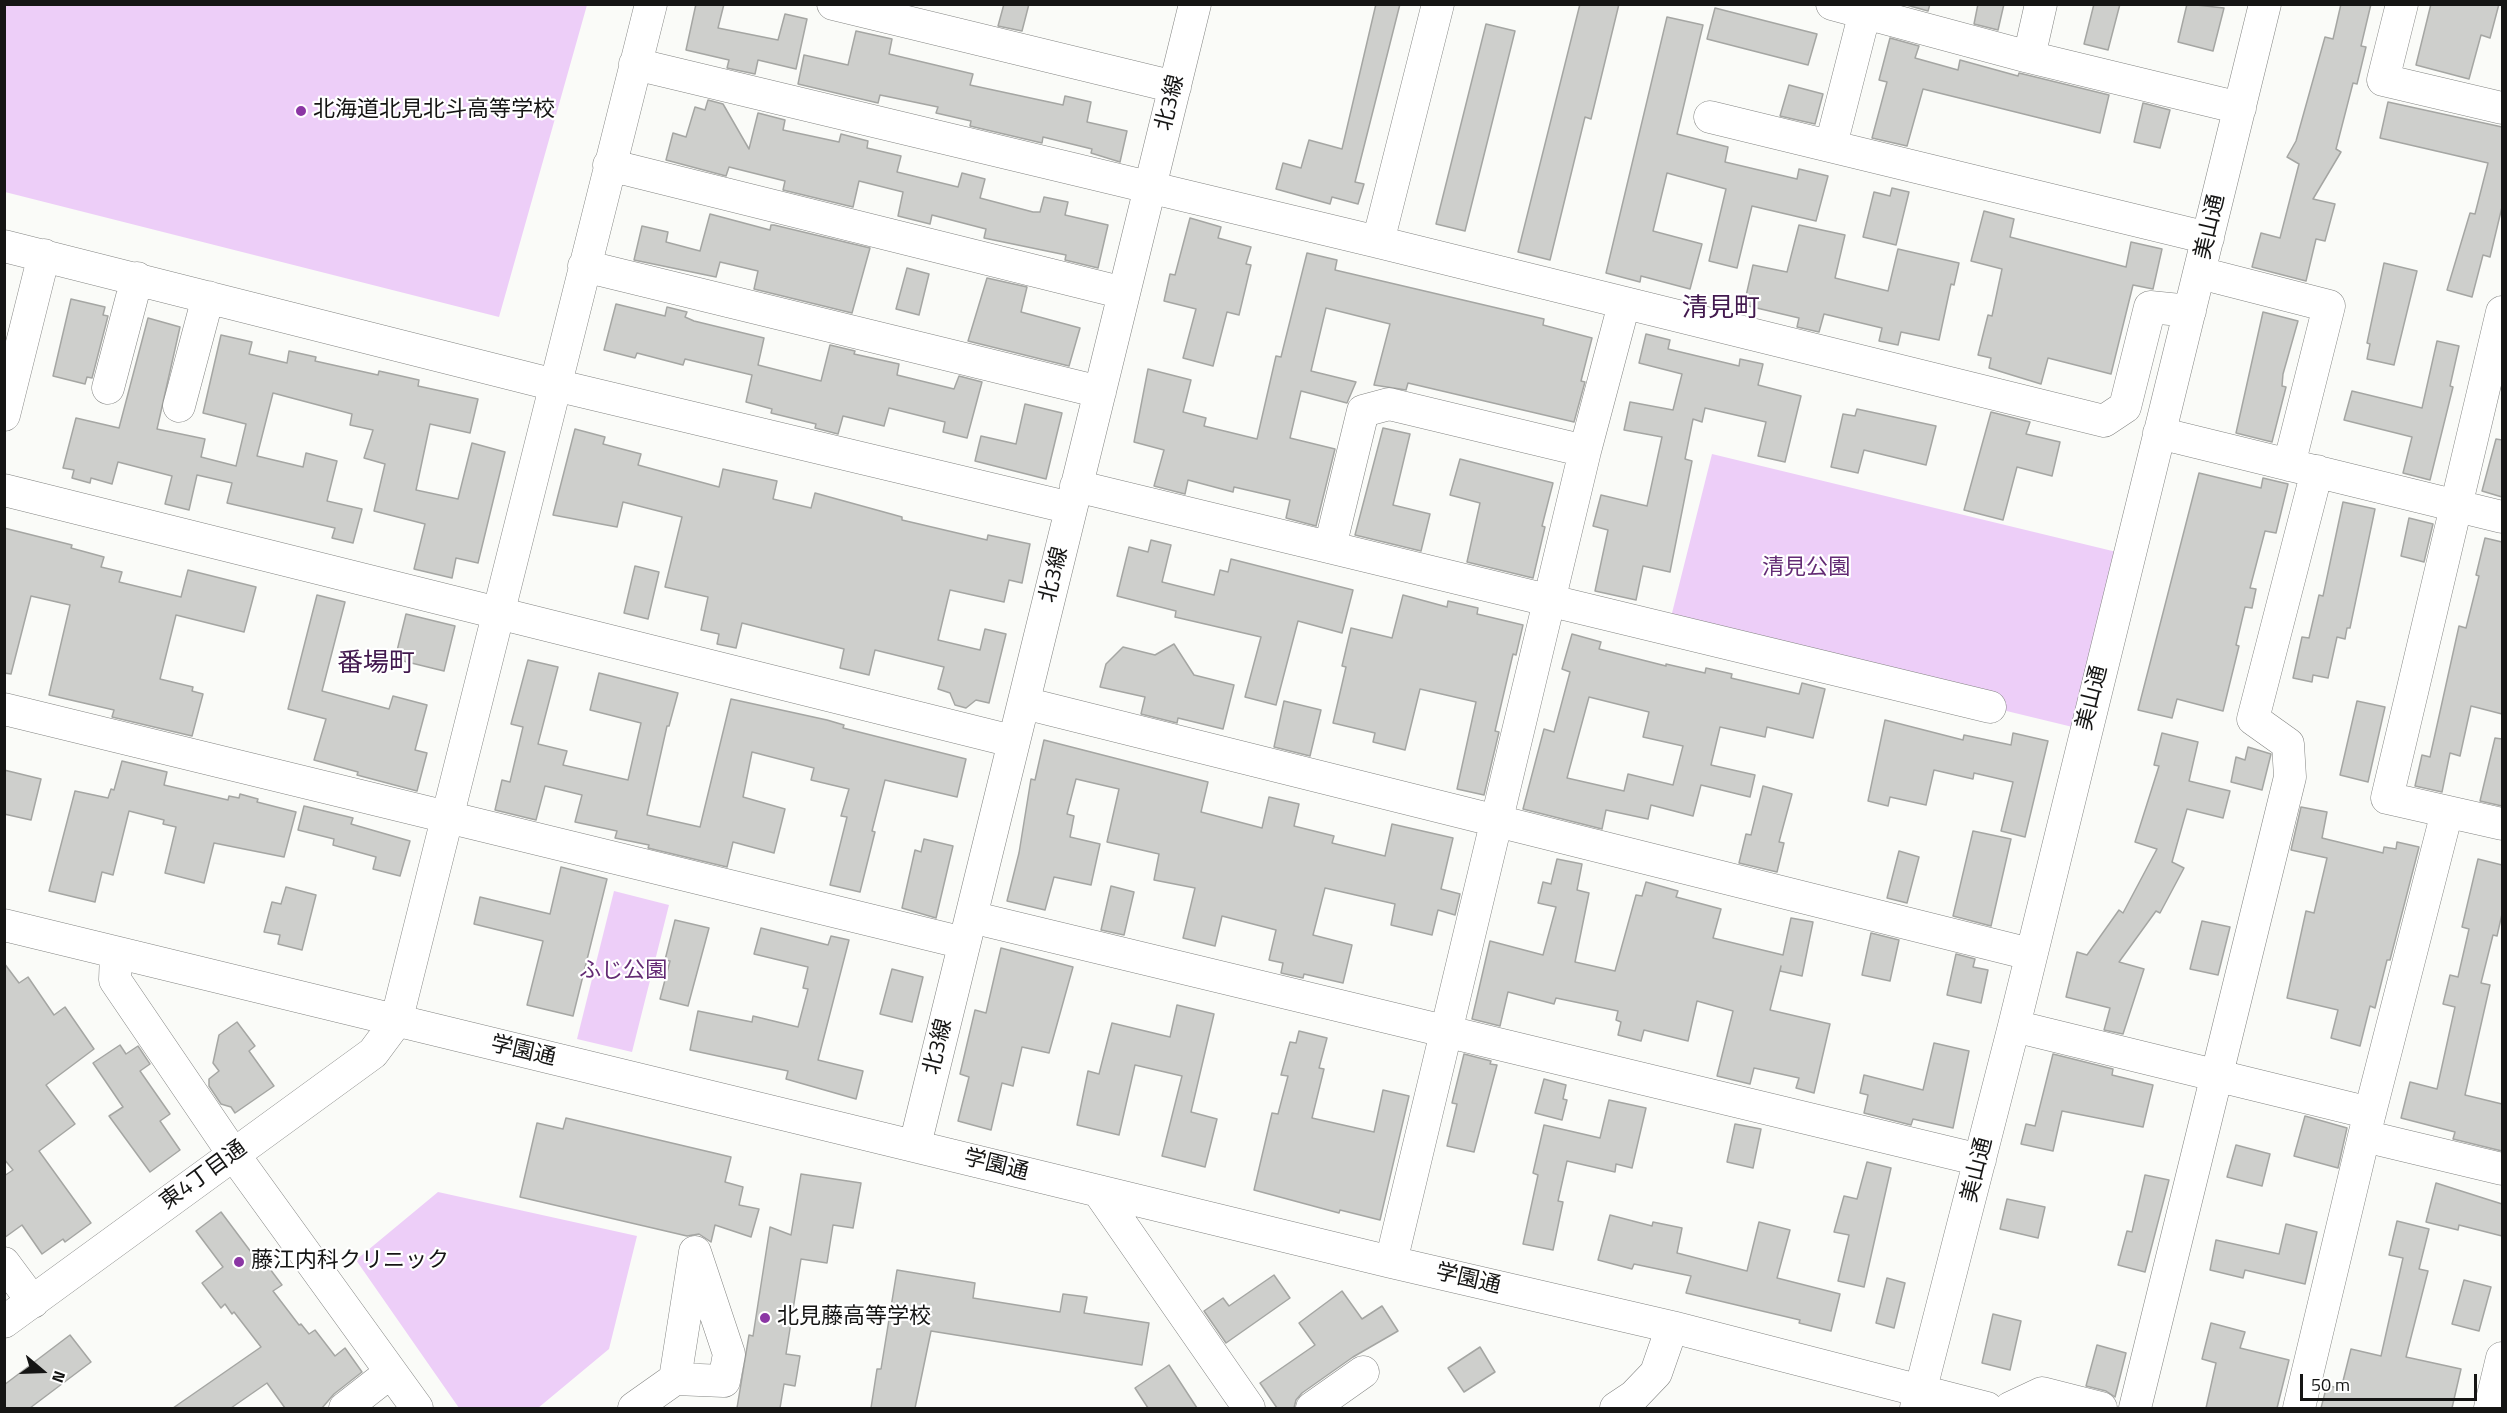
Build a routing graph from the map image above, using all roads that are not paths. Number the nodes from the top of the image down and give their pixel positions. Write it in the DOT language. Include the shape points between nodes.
graph roads {
  1 [pos="651,4"];
  2 [pos="833,4"];
  3 [pos="1195,4"];
  4 [pos="1438,4"];
  5 [pos="1832,4"];
  6 [pos="2041,4"];
  7 [pos="2265,4"];
  8 [pos="2402,4"];
  9 [pos="1866,9"];
  10 [pos="2029,57"];
  11 [pos="635,64"];
  12 [pos="1174,87"];
  13 [pos="2240,108"];
  14 [pos="2502,108"];
  15 [pos="1710,117"];
  16 [pos="1831,145"];
  17 [pos="609,165"];
  18 [pos="1149,189"];
  19 [pos="2208,238"];
  20 [pos="1378,242"];
  21 [pos="4,246"];
  22 [pos="44,255"];
  23 [pos="584,266"];
  24 [pos="2200,273"];
  25 [pos="136,278"];
  26 [pos="1124,293"];
  27 [pos="208,297"];
  28 [pos="1624,304"];
  29 [pos="2190,311"];
  30 [pos="2502,312"];
  31 [pos="555,385"];
  32 [pos="108,388"];
  33 [pos="1100,392"];
  34 [pos="179,406"];
  35 [pos="4,415"];
  36 [pos="2159,433"];
  37 [pos="1585,451"];
  38 [pos="2303,468"];
  39 [pos="4,490"];
  40 [pos="1074,497"];
  41 [pos="2455,506"];
  42 [pos="2502,517"];
  43 [pos="1330,547"];
  44 [pos="1550,599"];
  45 [pos="498,614"];
  46 [pos="1023,703"];
  47 [pos="1990,707"];
  48 [pos="4,709"];
  49 [pos="1012,741"];
  50 [pos="2447,812"];
  51 [pos="447,818"];
  52 [pos="1499,821"];
  53 [pos="2502,824"];
  54 [pos="4,926"];
  55 [pos="968,930"];
  56 [pos="116,953"];
  57 [pos="2030,954"];
  58 [pos="396,1022"];
  59 [pos="2014,1026"];
  60 [pos="1448,1032"];
  61 [pos="2216,1076"];
  62 [pos="2367,1125"];
  63 [pos="915,1145"];
  64 [pos="234,1155"];
  65 [pos="1980,1160"];
  66 [pos="2502,1169"];
  67 [pos="1099,1192"];
  68 [pos="1391,1262"];
  69 [pos="4,1263"];
  70 [pos="33,1302"];
  71 [pos="4,1322"];
  72 [pos="1672,1327"];
  73 [pos="2502,1358"];
  74 [pos="391,1371"];
  75 [pos="1363,1372"];
  76 [pos="675,1379"];
  77 [pos="1919,1400"];
  78 [pos="345,1408"];
  79 [pos="417,1408"];
  80 [pos="634,1408"];
  81 [pos="1249,1408"];
  82 [pos="1312,1408"];
  83 [pos="1616,1408"];
  84 [pos="1987,1408"];
  85 [pos="2010,1408"];
  86 [pos="2101,1408"];
  87 [pos="2135,1408"];
  88 [pos="2299,1408"];
  89 [pos="2490,1408"];
  1 -- 11 [label="street"];
  2 -- 12 [label="street"];
  3 -- 12 [label="street, 北3線"];
  4 -- 20 [label="street"];
  5 -- 9 [label="street"];
  6 -- 10 [label="street"];
  7 -- 13 [label="street, 美山通"];
  8 -- 14 [label="street" via="2383,80"];
  9 -- 10 [label="street"];
  9 -- 16 [label="street"];
  10 -- 13 [label="street"];
  11 -- 17 [label="street"];
  11 -- 18 [label="street"];
  12 -- 18 [label="street, 北3線"];
  13 -- 19 [label="street, 美山通"];
  15 -- 16 [label="street"];
  16 -- 19 [label="street"];
  17 -- 23 [label="street"];
  17 -- 26 [label="street"];
  18 -- 20 [label="street"];
  18 -- 26 [label="street, 北3線"];
  19 -- 24 [label="street, 美山通"];
  20 -- 28 [label="street"];
  21 -- 22 [label="street"];
  22 -- 25 [label="street"];
  22 -- 35 [label="street"];
  23 -- 31 [label="street"];
  23 -- 33 [label="street"];
  24 -- 29 [label="street, 美山通"];
  24 -- 38 [label="street" via="2329,306"];
  25 -- 27 [label="street"];
  25 -- 32 [label="street"];
  26 -- 33 [label="street, 北3線"];
  27 -- 31 [label="street"];
  27 -- 34 [label="street"];
  28 -- 29 [label="street" via="2104,421 2125,407 2150,307"];
  28 -- 37 [label="street"];
  29 -- 36 [label="street, 美山通"];
  30 -- 41 [label="street"];
  31 -- 40 [label="street"];
  31 -- 45 [label="street"];
  33 -- 40 [label="street, 北3線"];
  36 -- 38 [label="street"];
  36 -- 57 [label="street, 美山通"];
  37 -- 43 [label="street" via="1389,404 1363,411"];
  37 -- 44 [label="street"];
  38 -- 41 [label="street"];
  38 -- 61 [label="street" via="2253,719 2288,744 2290,777"];
  39 -- 45 [label="street"];
  40 -- 43 [label="street"];
  40 -- 46 [label="street, 北3線"];
  41 -- 42 [label="street"];
  41 -- 50 [label="street" via="2387,798"];
  43 -- 44 [label="street"];
  44 -- 47 [label="street"];
  44 -- 52 [label="street"];
  45 -- 49 [label="street"];
  45 -- 51 [label="street"];
  46 -- 49 [label="street, 北3線"];
  46 -- 52 [label="street"];
  48 -- 51 [label="street"];
  49 -- 55 [label="street, 北3線"];
  50 -- 53 [label="street"];
  50 -- 62 [label="street"];
  51 -- 55 [label="street"];
  51 -- 58 [label="street"];
  52 -- 57 [label="street"];
  52 -- 60 [label="street"];
  54 -- 56 [label="street, 学園通"];
  55 -- 60 [label="street"];
  55 -- 63 [label="street, 北3線"];
  56 -- 58 [label="street, 学園通"];
  56 -- 64 [label="street" via="115,980"];
  57 -- 59 [label="street, 美山通"];
  58 -- 63 [label="street, 学園通"];
  58 -- 64 [label="street, 東4丁目通" via="373,1053"];
  59 -- 61 [label="street"];
  59 -- 65 [label="street, 美山通"];
  60 -- 65 [label="street"];
  60 -- 68 [label="street"];
  61 -- 62 [label="street"];
  61 -- 87 [label="street"];
  62 -- 66 [label="street"];
  62 -- 88 [label="street"];
  63 -- 67 [label="street, 学園通"];
  64 -- 70 [label="street, 東4丁目通"];
  64 -- 74 [label="street"];
  65 -- 77 [label="street, 美山通"];
  67 -- 68 [label="street, 学園通"];
  67 -- 81 [label="street"];
  68 -- 72 [label="street, 学園通"];
  69 -- 70 [label="street"];
  70 -- 71 [label="street, 東4丁目通"];
  72 -- 77 [label="street, 学園通"];
  72 -- 83 [label="street" via="1656,1373"];
  73 -- 89 [label="street"];
  74 -- 78 [label="street"];
  74 -- 79 [label="street"];
  75 -- 82 [label="street"];
  76 -- 80 [label="street"];
  77 -- 84 [label="street, 学園通"];
  85 -- 86 [label="street" via="2042,1393"];
}
